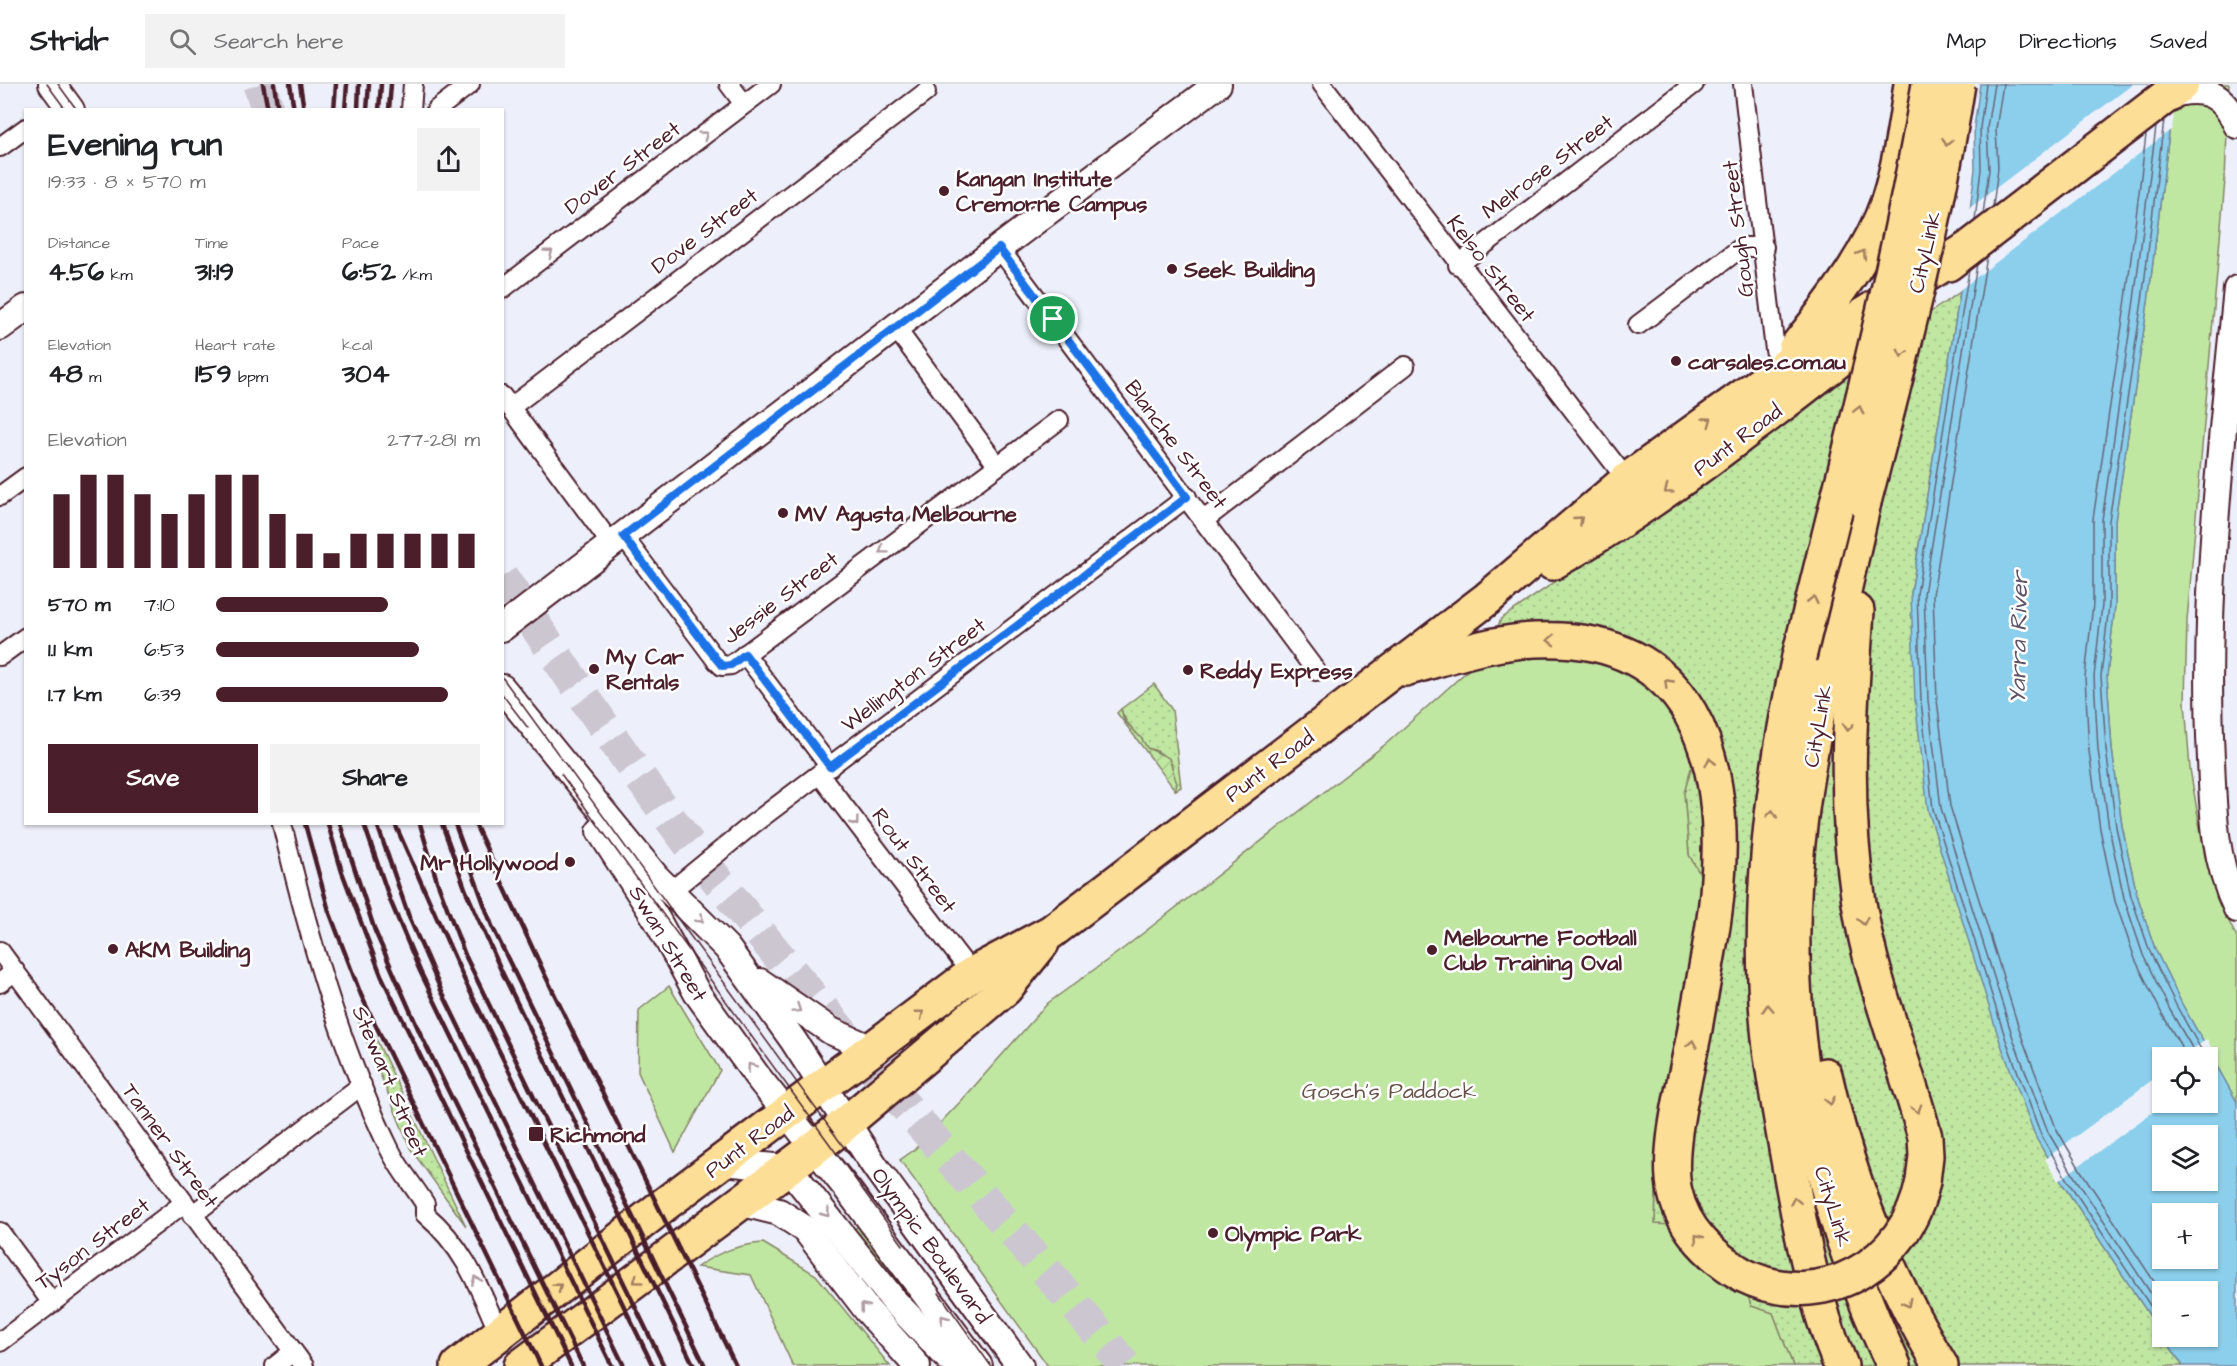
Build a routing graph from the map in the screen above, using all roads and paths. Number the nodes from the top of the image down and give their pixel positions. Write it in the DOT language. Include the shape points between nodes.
graph roads {
  1 [pos="413,84"];
  2 [pos="470,84"];
  3 [pos="729,84"];
  4 [pos="771,84"];
  5 [pos="1218,84"];
  6 [pos="1322,84"];
  7 [pos="1694,84"];
  8 [pos="1743,84"];
  9 [pos="1911,84"];
  10 [pos="1929,84"];
  11 [pos="1958,84"];
  12 [pos="2180,90"];
  13 [pos="926,92"];
  14 [pos="744,104"];
  15 [pos="411,108"];
  16 [pos="439,108"];
  17 [pos="2237,125"];
  18 [pos="24,129"];
  19 [pos="0,147"];
  20 [pos="1764,247"];
  21 [pos="999,248"];
  22 [pos="1951,261"];
  23 [pos="1458,265"];
  24 [pos="504,287"];
  25 [pos="2237,289"];
  26 [pos="24,309"];
  27 [pos="1638,325"];
  28 [pos="0,327"];
  29 [pos="895,327"];
  30 [pos="1405,366"];
  31 [pos="1781,368"];
  32 [pos="507,401"];
  33 [pos="1059,420"];
  34 [pos="2230,437"];
  35 [pos="2228,463"];
  36 [pos="997,465"];
  37 [pos="24,478"];
  38 [pos="1627,480"];
  39 [pos="0,496"];
  40 [pos="1187,497"];
  41 [pos="1204,520"];
  42 [pos="618,540"];
  43 [pos="1487,599"];
  44 [pos="504,626"];
  45 [pos="24,638"];
  46 [pos="745,654"];
  47 [pos="0,656"];
  48 [pos="1827,663"];
  49 [pos="1316,671"];
  50 [pos="1389,674"];
  51 [pos="504,691"];
  52 [pos="534,730"];
  53 [pos="2211,761"];
  54 [pos="825,771"];
  55 [pos="282,825"];
  56 [pos="2237,853"];
  57 [pos="1795,878"];
  58 [pos="671,891"];
  59 [pos="2237,909"];
  60 [pos="1051,932"];
  61 [pos="0,951"];
  62 [pos="736,959"];
  63 [pos="15,972"];
  64 [pos="972,974"];
  65 [pos="0,983"];
  66 [pos="874,1050"];
  67 [pos="362,1085"];
  68 [pos="823,1087"];
  69 [pos="786,1113"];
  70 [pos="846,1123"];
  71 [pos="815,1148"];
  72 [pos="723,1162"];
  73 [pos="787,1171"];
  74 [pos="743,1203"];
  75 [pos="188,1209"];
  76 [pos="0,1232"];
  77 [pos="52,1303"];
  78 [pos="499,1333"];
  79 [pos="0,1342"];
  80 [pos="299,1359"];
  81 [pos="275,1366"];
  82 [pos="459,1366"];
  83 [pos="521,1366"];
  84 [pos="917,1366"];
  85 [pos="956,1366"];
  86 [pos="979,1366"];
  87 [pos="1020,1366"];
  88 [pos="1841,1366"];
  89 [pos="1894,1366"];
  90 [pos="1941,1366"];
  1 -- 15 [label="street"];
  2 -- 16 [label="street"];
  3 -- 14 [label="street"];
  4 -- 14 [label="street, Dover Street"];
  5 -- 21 [label="main road"];
  6 -- 23 [label="street, Kelso Street"];
  7 -- 23 [label="street, Melrose Street"];
  8 -- 20 [label="street, Gough Street"];
  31 -- 9 [label="highway, one-way" via="1850,273 1881,219 1894,182"];
  48 -- 10 [label="highway, one-way, bridge" via="1888,293"];
  11 -- 48 [label="highway, CityLink, one-way, bridge" via="1895,383"];
  12 -- 17 [label="main road" via="2207,90 2221,98"];
  12 -- 22 [label="highway, Punt Road"];
  13 -- 32 [label="street, Dove Street"];
  24 -- 14 [label="street, Dover Street, one-way"];
  18 -- 19 [label="street"];
  20 -- 27 [label="street" via="1742,247"];
  20 -- 31 [label="street, Gough Street" via="1775,350"];
  21 -- 29 [label="main road"];
  21 -- 40 [label="street, Blanche Street"];
  22 -- 31 [label="highway, Punt Road"];
  22 -- 43 [label="highway, Punt Road, one-way" via="1826,371 1662,495 1623,522"];
  23 -- 38 [label="street, Kelso Street"];
  25 -- 34 [label="main road"];
  26 -- 28 [label="main road"];
  29 -- 36 [label="street"];
  29 -- 42 [label="main road"];
  30 -- 41 [label="street"];
  38 -- 31 [label="highway, Punt Road, one-way"];
  32 -- 42 [label="street"];
  33 -- 36 [label="street, Jessie Street"];
  34 -- 35 [label="main road"];
  35 -- 53 [label="main road" via="2207,653"];
  36 -- 46 [label="street, Jessie Street, one-way"];
  37 -- 39 [label="street"];
  43 -- 38 [label="highway, Punt Road, one-way"];
  40 -- 41 [label="street, Blanche Street"];
  40 -- 54 [label="street, Wellington Street"];
  41 -- 49 [label="street, Blanche Street"];
  42 -- 44 [label="main road"];
  42 -- 46 [label="street, Jessie Street" via="722,666 731,665"];
  43 -- 50 [label="highway, Punt Road"];
  45 -- 47 [label="street"];
  46 -- 54 [label="street, Rout Street"];
  48 -- 50 [label="highway, one-way, bridge" via="1847,756 1859,904 1883,1004 1925,1137 1926,1156 1917,1203 1902,1233 1881,1258 1854,1276 1824,1287 1796,1289 1743,1275 1720,1260 1697,1236 1681,1210 1674,1185 1675,1141 1714,919 1719,868 1711,767 1693,716 1678,694 1652,669 1621,651 1584,642 1509,643"];
  48 -- 57 [label="highway, CityLink" via="1803,801"];
  88 -- 48 [label="highway, one-way" via="1821,1313 1807,1258 1781,1117 1766,969 1767,871 1782,738"];
  50 -- 60 [label="highway, Punt Road"];
  51 -- 52 [label="main road, Swan Street"];
  52 -- 58 [label="main road, Swan Street"];
  69 -- 52 [label="main road, Swan Street, one-way" via="687,977 657,920"];
  53 -- 56 [label="main road"];
  53 -- 59 [label="main road" via="2218,857"];
  54 -- 58 [label="street, Wellington Street"];
  54 -- 64 [label="street, Rout Street, one-way"];
  55 -- 67 [label="street, Stewart Street" via="324,979"];
  57 -- 89 [label="highway, CityLink" via="1797,1024 1813,1128 1845,1245 1864,1300"];
  57 -- 90 [label="highway, one-way" via="1811,1012 1834,1117 1886,1261"];
  58 -- 62 [label="main road, Swan Street, one-way"];
  60 -- 64 [label="highway, Punt Road"];
  60 -- 70 [label="highway, Punt Road" via="1005,989"];
  61 -- 63 [label="street, Tanner Street"];
  62 -- 66 [label="main road, one-way" via="765,987 831,1031"];
  62 -- 68 [label="main road, Swan Street"];
  63 -- 65 [label="street"];
  63 -- 75 [label="street, Tanner Street"];
  66 -- 64 [label="highway, Punt Road, one-way"];
  66 -- 68 [label="highway, Punt Road"];
  67 -- 75 [label="street, Tyson Street"];
  78 -- 67 [label="street, Stewart Street, one-way" via="471,1268 425,1214 425,1204 390,1150"];
  68 -- 69 [label="highway, Punt Road"];
  68 -- 70 [label="main road, Swan Street"];
  69 -- 71 [label="main road, Swan Street"];
  69 -- 72 [label="highway, Punt Road"];
  70 -- 71 [label="highway, Punt Road"];
  70 -- 87 [label="main road, Olympic Boulevard"];
  71 -- 73 [label="highway, Punt Road"];
  86 -- 71 [label="main road, Olympic Boulevard, one-way"];
  72 -- 73 [label="main road"];
  78 -- 72 [label="highway, Punt Road, one-way"];
  73 -- 74 [label="highway, Punt Road"];
  73 -- 85 [label="main road, one-way" via="804,1184 909,1319"];
  74 -- 83 [label="highway, Punt Road, one-way"];
  84 -- 74 [label="main road, one-way" via="867,1310 805,1229 779,1212"];
  75 -- 77 [label="street, Tyson Street"];
  75 -- 80 [label="street, Tanner Street"];
  76 -- 77 [label="street"];
  77 -- 79 [label="street, Tyson Street"];
  78 -- 82 [label="highway, Punt Road"];
  80 -- 81 [label="street"];
}
